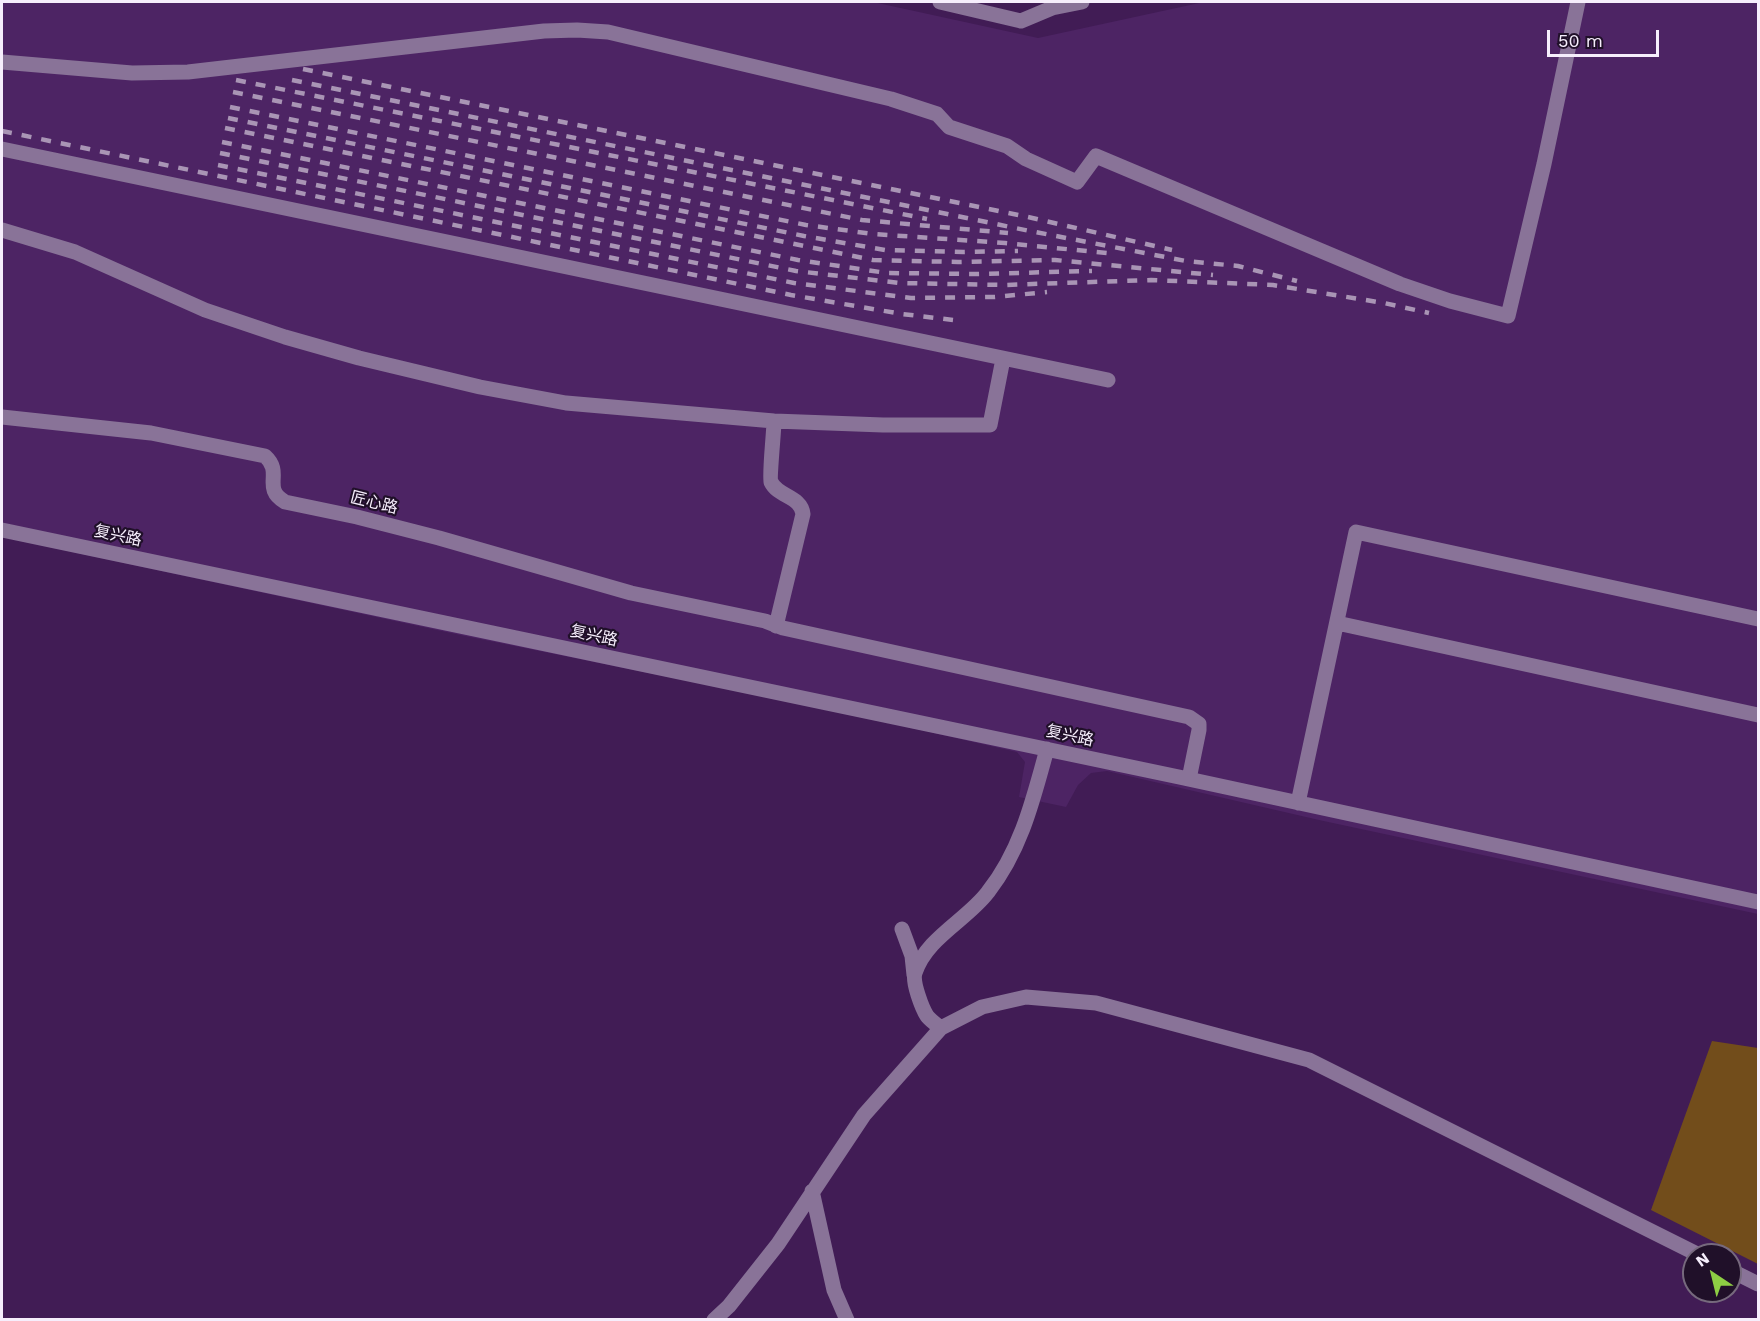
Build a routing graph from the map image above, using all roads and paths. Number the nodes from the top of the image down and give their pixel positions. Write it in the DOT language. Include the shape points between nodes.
graph roads {
  1 [pos="940,2"];
  2 [pos="1044,2"];
  3 [pos="1082,2"];
  4 [pos="1578,2"];
  5 [pos="1021,21"];
  6 [pos="2,62"];
  7 [pos="2,149"];
  8 [pos="2,230"];
  9 [pos="1003,359"];
  10 [pos="1107,380"];
  11 [pos="2,417"];
  12 [pos="774,421"];
  13 [pos="2,530"];
  14 [pos="1758,619"];
  15 [pos="770,623"];
  16 [pos="1337,623"];
  17 [pos="1758,715"];
  18 [pos="1047,749"];
  19 [pos="1184,778"];
  20 [pos="1298,803"];
  21 [pos="1758,902"];
  22 [pos="902,929"];
  23 [pos="914,975"];
  24 [pos="941,1028"];
  25 [pos="812,1191"];
  26 [pos="1682,1246"];
  27 [pos="1742,1276"];
  28 [pos="1758,1284"];
  29 [pos="714,1320"];
  30 [pos="847,1320"];
  1 -- 5 [label="street"];
  2 -- 5 [label="street"];
  3 -- 5 [label="street" via="1052,8"];
  4 -- 6 [label="street" via="1508,316 1400,284 1096,156 1077,182 1007,146 949,127 937,114 891,99 608,32 544,32 188,72 132,73"];
  7 -- 9 [label="street"];
  8 -- 12 [label="street" via="75,252 205,310 359,358 566,403"];
  9 -- 10 [label="street"];
  9 -- 12 [label="street" via="990,425"];
  11 -- 15 [label="street, 匠心路" via="151,433 265,456 274,472 272,489 285,501 439,538 631,592"];
  12 -- 15 [label="street" via="770,478 776,488 800,504 803,514"];
  13 -- 18 [label="street, 复兴路"];
  14 -- 16 [label="street" via="1356,532"];
  15 -- 19 [label="street" via="1189,717 1199,724 1199,730"];
  16 -- 17 [label="street"];
  16 -- 20 [label="street"];
  18 -- 19 [label="street, 复兴路"];
  18 -- 23 [label="street" via="1033,800 1006,868 986,895 925,954"];
  19 -- 20 [label="street, 复兴路"];
  20 -- 21 [label="street, 复兴路"];
  22 -- 23 [label="street"];
  23 -- 24 [label="street" via="928,1017"];
  24 -- 25 [label="street" via="864,1115"];
  24 -- 26 [label="street" via="982,1007 1026,997 1073,1000 1310,1060"];
  25 -- 29 [label="street" via="778,1244"];
  25 -- 30 [label="street" via="834,1290"];
  27 -- 28 [label="street"];
}
